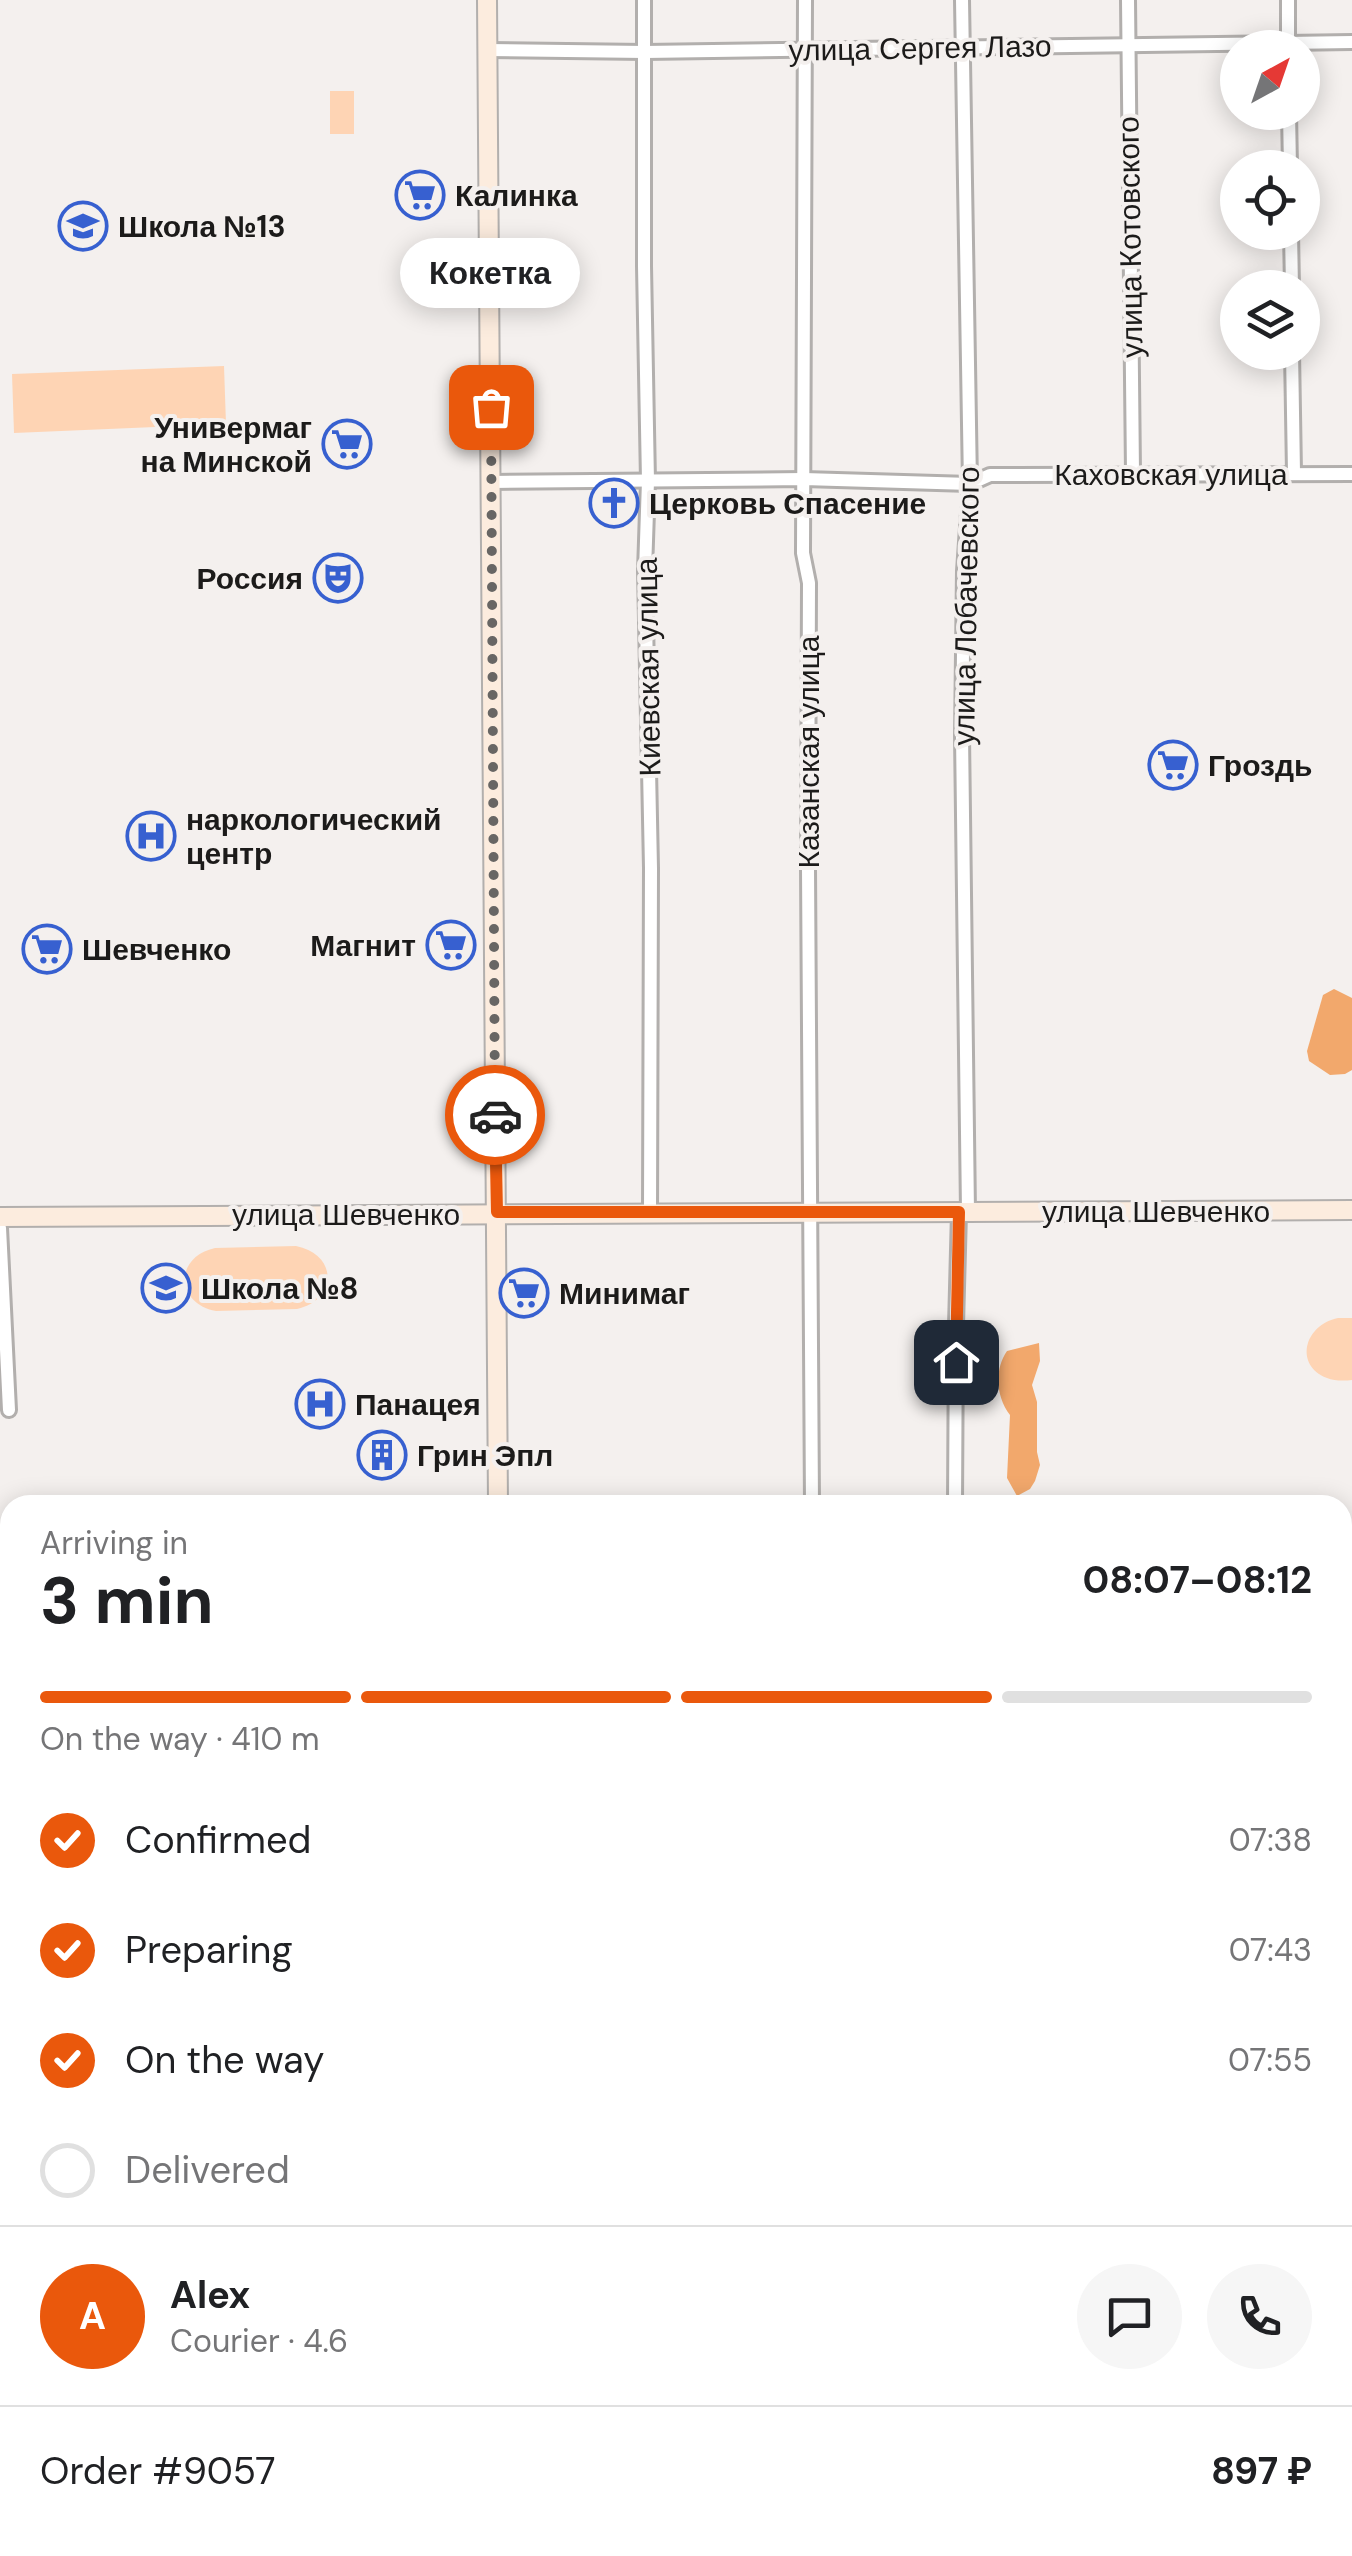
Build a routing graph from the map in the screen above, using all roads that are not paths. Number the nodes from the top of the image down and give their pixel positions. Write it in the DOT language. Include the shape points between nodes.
graph roads {
  1 [pos="488,0"];
  2 [pos="644,0"];
  3 [pos="805,0"];
  4 [pos="962,0"];
  5 [pos="1128,0"];
  6 [pos="1288,0"];
  7 [pos="1288,30"];
  8 [pos="1352,42"];
  9 [pos="1320,44"];
  10 [pos="1220,45"];
  11 [pos="1128,46"];
  12 [pos="962,47"];
  13 [pos="488,50"];
  14 [pos="806,50"];
  15 [pos="645,52"];
  16 [pos="1292,370"];
  17 [pos="970,463"];
  18 [pos="1133,473"];
  19 [pos="1294,473"];
  20 [pos="1352,474"];
  21 [pos="990,475"];
  22 [pos="804,479"];
  23 [pos="492,482"];
  24 [pos="648,482"];
  25 [pos="970,484"];
  26 [pos="1352,1210"];
  27 [pos="497,1212"];
  28 [pos="964,1212"];
  29 [pos="650,1213"];
  30 [pos="810,1213"];
  31 [pos="0,1217"];
  32 [pos="0,1228"];
  33 [pos="9,1410"];
  34 [pos="498,1495"];
  35 [pos="812,1495"];
  36 [pos="955,1495"];
  1 -- 13 [label="main road"];
  2 -- 15 [label="street, Киевская улица"];
  3 -- 14 [label="street, Казанская улица"];
  4 -- 12 [label="street, улица Лобачевского"];
  5 -- 11 [label="street, улица Котовского"];
  6 -- 7 [label="street"];
  8 -- 9 [label="street, улица Сергея Лазо"];
  10 -- 11 [label="street, улица Сергея Лазо"];
  11 -- 12 [label="street, улица Сергея Лазо"];
  11 -- 18 [label="street, улица Котовского"];
  12 -- 14 [label="street, улица Сергея Лазо"];
  12 -- 17 [label="street, улица Лобачевского"];
  13 -- 15 [label="street, улица Сергея Лазо"];
  13 -- 23 [label="main road"];
  14 -- 15 [label="street, улица Сергея Лазо"];
  14 -- 22 [label="street, Казанская улица"];
  15 -- 24 [label="street, Киевская улица"];
  16 -- 19 [label="street"];
  17 -- 21 [label="street"];
  17 -- 25 [label="street, улица Лобачевского"];
  18 -- 19 [label="street, Каховская улица"];
  18 -- 21 [label="street, Каховская улица"];
  19 -- 20 [label="street, Каховская улица"];
  21 -- 25 [label="street, Каховская улица"];
  22 -- 24 [label="street, Каховская улица"];
  22 -- 25 [label="street, Каховская улица"];
  22 -- 30 [label="street, Казанская улица"];
  23 -- 24 [label="street, Каховская улица"];
  23 -- 27 [label="main road"];
  24 -- 29 [label="street, Киевская улица"];
  25 -- 28 [label="street, улица Лобачевского" via="962,735"];
  26 -- 28 [label="main road, улица Шевченко"];
  27 -- 29 [label="main road, улица Шевченко"];
  27 -- 31 [label="main road, улица Шевченко"];
  27 -- 34 [label="main road"];
  28 -- 30 [label="main road, улица Шевченко"];
  28 -- 36 [label="street, улица Лобачевского"];
  29 -- 30 [label="main road, улица Шевченко"];
  30 -- 35 [label="street, Казанская улица"];
  32 -- 33 [label="street"];
}
